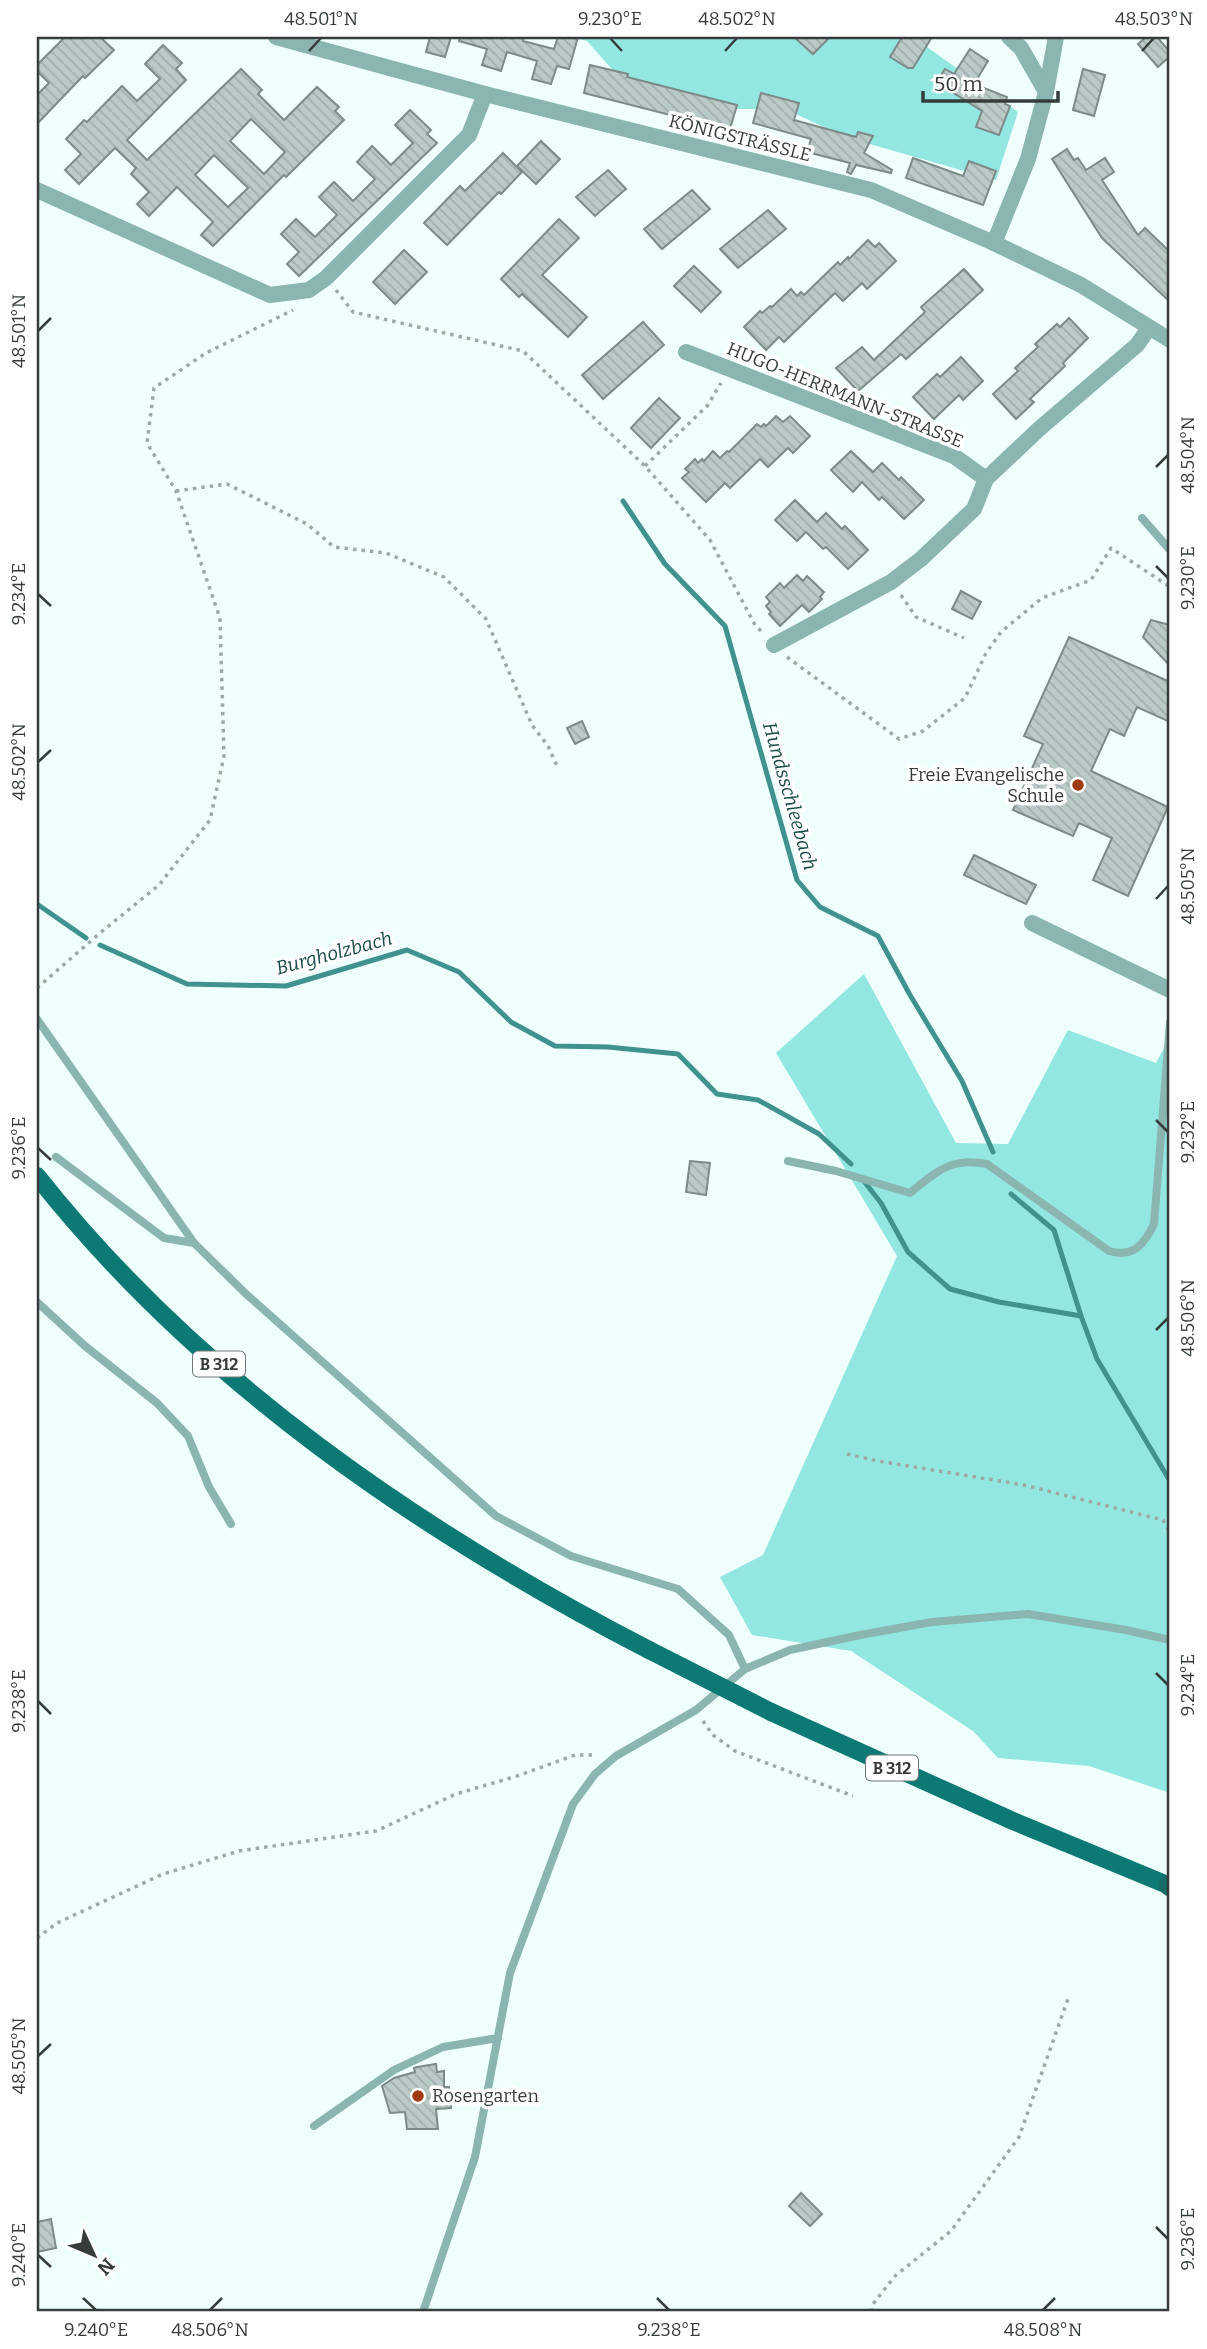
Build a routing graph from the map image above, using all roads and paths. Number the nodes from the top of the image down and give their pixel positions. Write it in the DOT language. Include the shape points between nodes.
graph roads {
  1 [pos="276,37"];
  2 [pos="1009,37"];
  3 [pos="1056,37"];
  4 [pos="334,44"];
  5 [pos="1046,92"];
  6 [pos="485,94"];
  7 [pos="37,190"];
  8 [pos="994,243"];
  9 [pos="326,278"];
  10 [pos="309,290"];
  11 [pos="1149,328"];
  12 [pos="1170,340"];
  13 [pos="686,352"];
  14 [pos="730,370"];
  15 [pos="645,466"];
  16 [pos="986,479"];
  17 [pos="176,491"];
  18 [pos="1142,518"];
  19 [pos="1170,550"];
  20 [pos="891,582"];
  21 [pos="1170,587"];
  22 [pos="964,638"];
  23 [pos="774,645"];
  24 [pos="558,768"];
  25 [pos="1032,923"];
  26 [pos="37,988"];
  27 [pos="1170,990"];
  28 [pos="37,1019"];
  29 [pos="1170,1022"];
  30 [pos="55,1157"];
  31 [pos="788,1161"];
  32 [pos="37,1176"];
  33 [pos="194,1243"];
  34 [pos="37,1302"];
  35 [pos="847,1454"];
  36 [pos="231,1524"];
  37 [pos="1170,1532"];
  38 [pos="1170,1640"];
  39 [pos="745,1668"];
  40 [pos="696,1710"];
  41 [pos="616,1756"];
  42 [pos="853,1796"];
  43 [pos="1170,1886"];
  44 [pos="37,1938"];
  45 [pos="1069,1996"];
  46 [pos="498,2038"];
  47 [pos="314,2126"];
  48 [pos="424,2312"];
  49 [pos="872,2312"];
  1 -- 4 [label="street, KÖNIGSTRÄSSLE"];
  2 -- 5 [label="street" via="1021,48"];
  3 -- 5 [label="street"];
  4 -- 6 [label="street, KÖNIGSTRÄSSLE"];
  5 -- 8 [label="street" via="1028,159"];
  6 -- 8 [label="street, KÖNIGSTRÄSSLE" via="871,190"];
  6 -- 9 [label="street" via="469,135"];
  7 -- 10 [label="street" via="270,295"];
  8 -- 11 [label="street, KÖNIGSTRÄSSLE" via="1081,285"];
  9 -- 10 [label="street"];
  9 -- 15 [label="path" via="353,312 523,351"];
  10 -- 17 [label="path" via="292,310 205,353 154,388 147,443"];
  11 -- 12 [label="street, KÖNIGSTRÄSSLE"];
  11 -- 16 [label="street" via="1137,345"];
  13 -- 14 [label="street, HUGO-HERRMANN-STRASSE"];
  14 -- 15 [label="path" via="707,406"];
  14 -- 16 [label="street, HUGO-HERRMANN-STRASSE" via="954,456"];
  15 -- 23 [label="path" via="710,540 755,625"];
  16 -- 20 [label="street" via="974,509"];
  17 -- 24 [label="path" via="227,484 307,524 334,547 386,553 444,577 486,619 532,725"];
  17 -- 26 [label="path" via="220,618 223,756 210,820 159,885"];
  18 -- 19 [label="lane"];
  20 -- 22 [label="path" via="916,617"];
  20 -- 23 [label="street"];
  21 -- 23 [label="path" via="1111,548 1091,580 1042,598 1001,632 965,698 923,731 900,739"];
  25 -- 27 [label="street"];
  28 -- 33 [label="lane"];
  29 -- 31 [label="lane" via="1154,1224 1131,1252 1109,1251 987,1164 968,1160 947,1165 910,1193"];
  30 -- 33 [label="lane" via="164,1238"];
  32 -- 43 [label="main road, B 312, bridge" via="136,1287 218,1363 322,1450 450,1537 564,1605 771,1712"];
  33 -- 39 [label="lane" via="495,1516 571,1556 678,1590 729,1636"];
  34 -- 36 [label="lane" via="157,1403 188,1436 209,1487"];
  35 -- 37 [label="path" via="1024,1485 1163,1520"];
  38 -- 39 [label="lane" via="1028,1614 932,1622 860,1635 790,1650"];
  39 -- 40 [label="lane"];
  40 -- 41 [label="lane"];
  40 -- 42 [label="path" via="713,1735 735,1751"];
  41 -- 44 [label="path" via="575,1755 456,1794 376,1831 239,1851 163,1874 57,1923"];
  41 -- 46 [label="lane" via="595,1774 573,1804 510,1973"];
  45 -- 49 [label="path" via="1019,2137 951,2231 895,2276"];
  46 -- 47 [label="lane" via="443,2048 394,2070"];
  46 -- 48 [label="lane" via="475,2157"];
}
